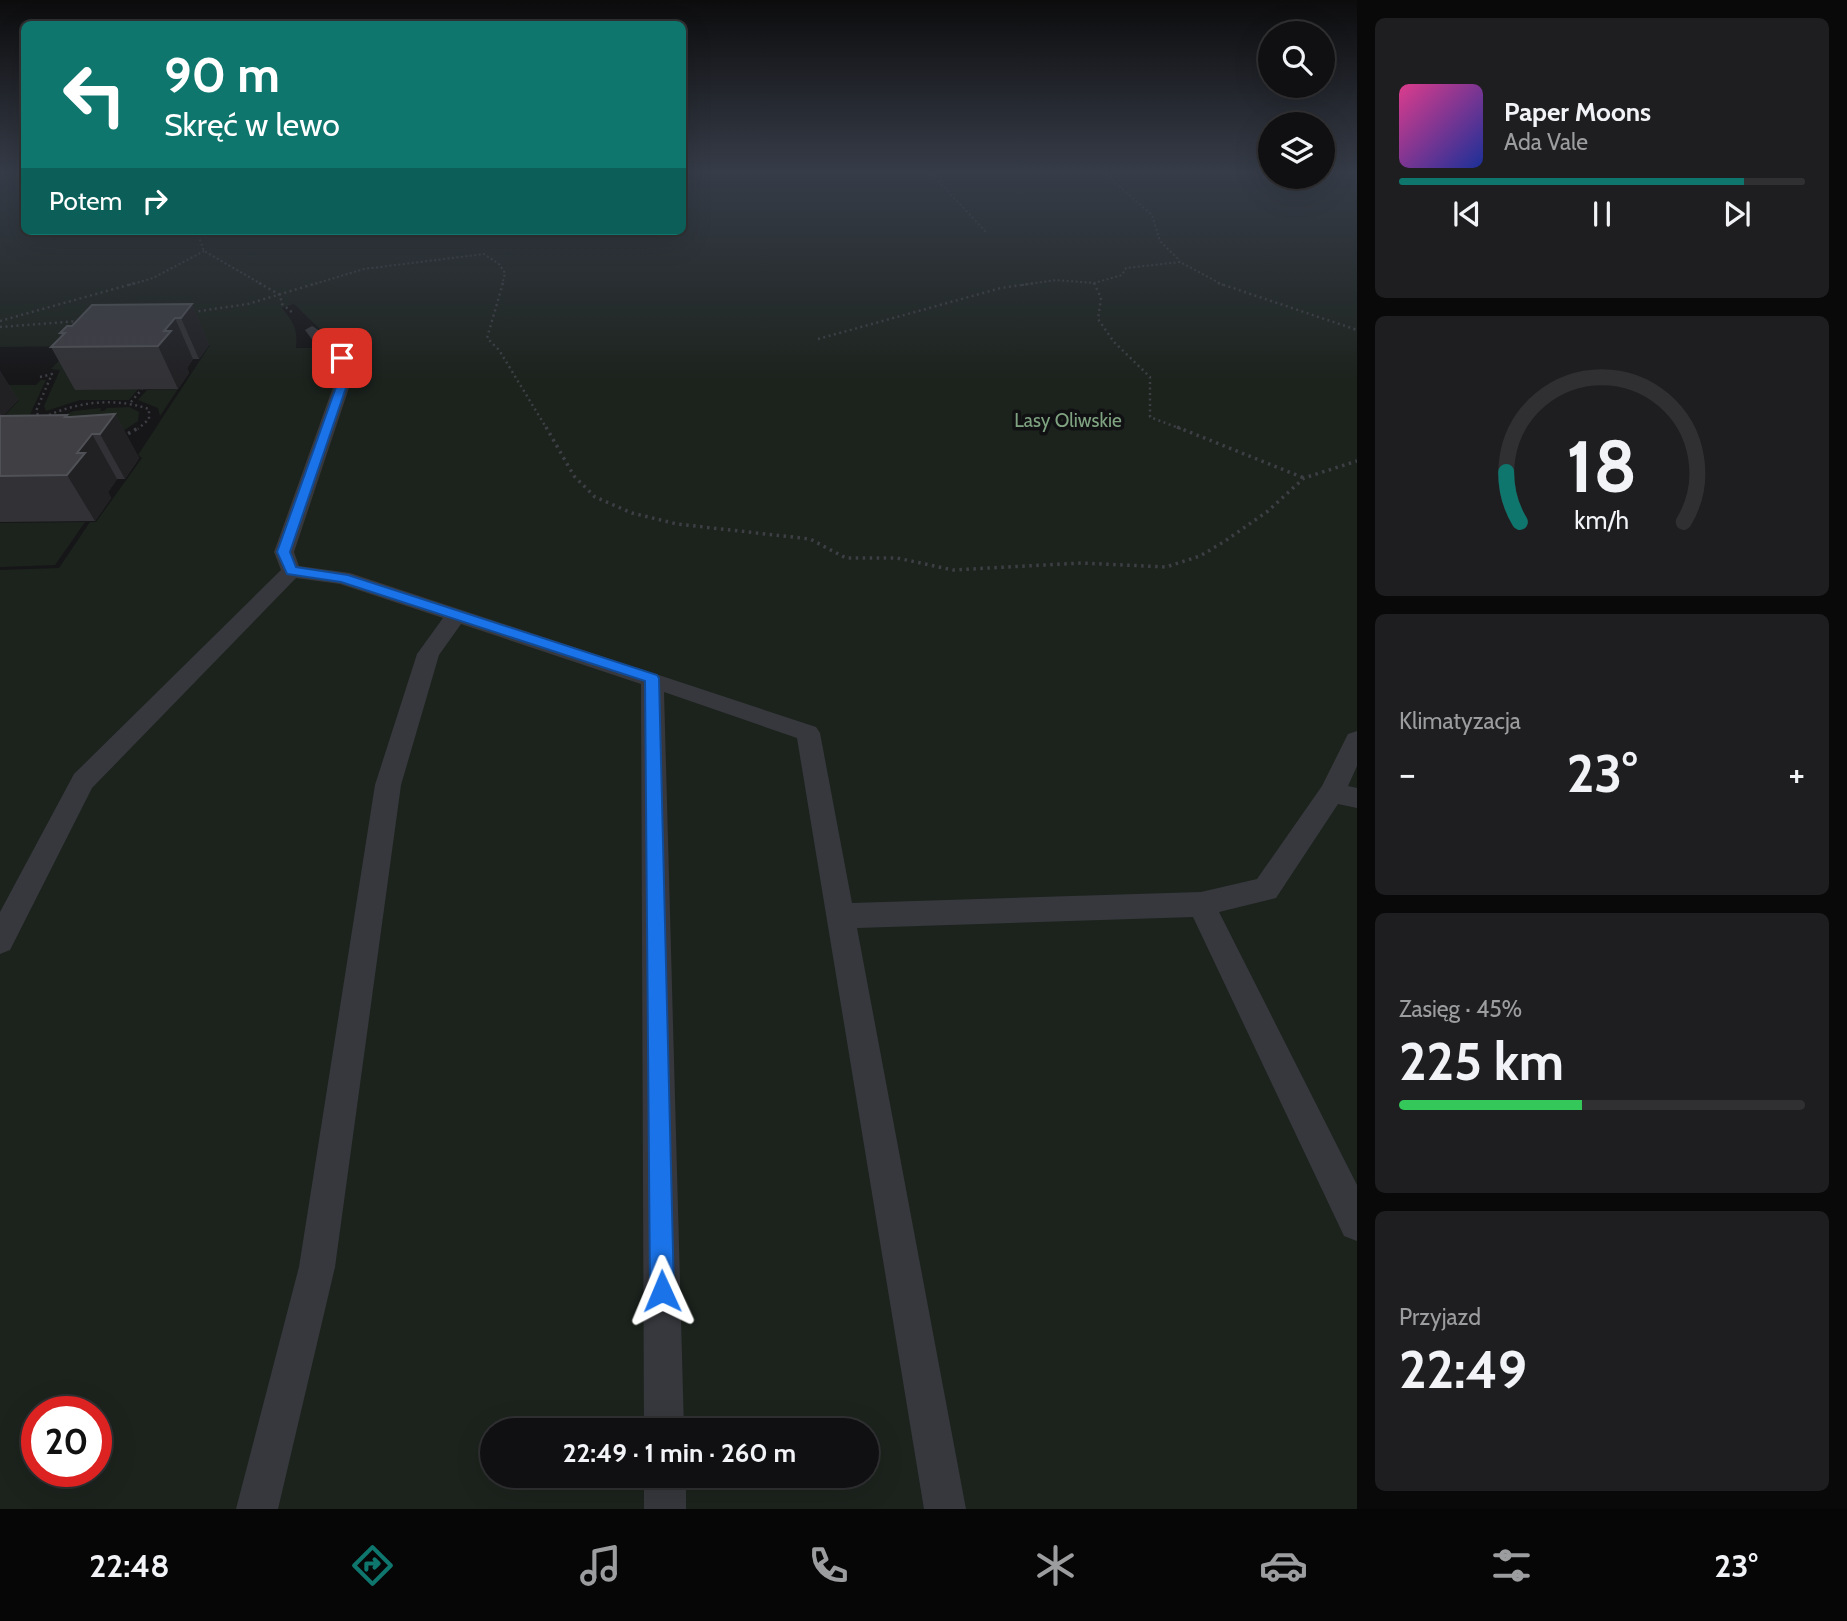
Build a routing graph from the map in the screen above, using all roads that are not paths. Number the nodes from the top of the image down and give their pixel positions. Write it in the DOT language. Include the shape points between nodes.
graph roads {
  1 [pos="312,330"];
  2 [pos="291,571"];
  3 [pos="456,615"];
  4 [pos="652,678"];
  5 [pos="1357,740"];
  6 [pos="1345,795"];
  7 [pos="1201,904"];
  8 [pos="840,916"];
  9 [pos="0,940"];
  10 [pos="1357,1223"];
  11 [pos="664,1418"];
  12 [pos="665,1488"];
  13 [pos="257,1509"];
  14 [pos="665,1509"];
  15 [pos="945,1509"];
  1 -- 2 [label="lane" via="342,358 345,376 284,552"];
  2 -- 3 [label="lane" via="343,578"];
  2 -- 9 [label="lane" via="83,781"];
  3 -- 4 [label="lane"];
  3 -- 13 [label="lane" via="428,654 388,785 317,1267"];
  4 -- 8 [label="lane" via="808,733"];
  4 -- 11 [label="lane"];
  5 -- 6 [label="lane"];
  6 -- 7 [label="lane" via="1266,889"];
  7 -- 8 [label="lane"];
  7 -- 10 [label="lane"];
  8 -- 15 [label="lane"];
  12 -- 14 [label="lane"];
}
